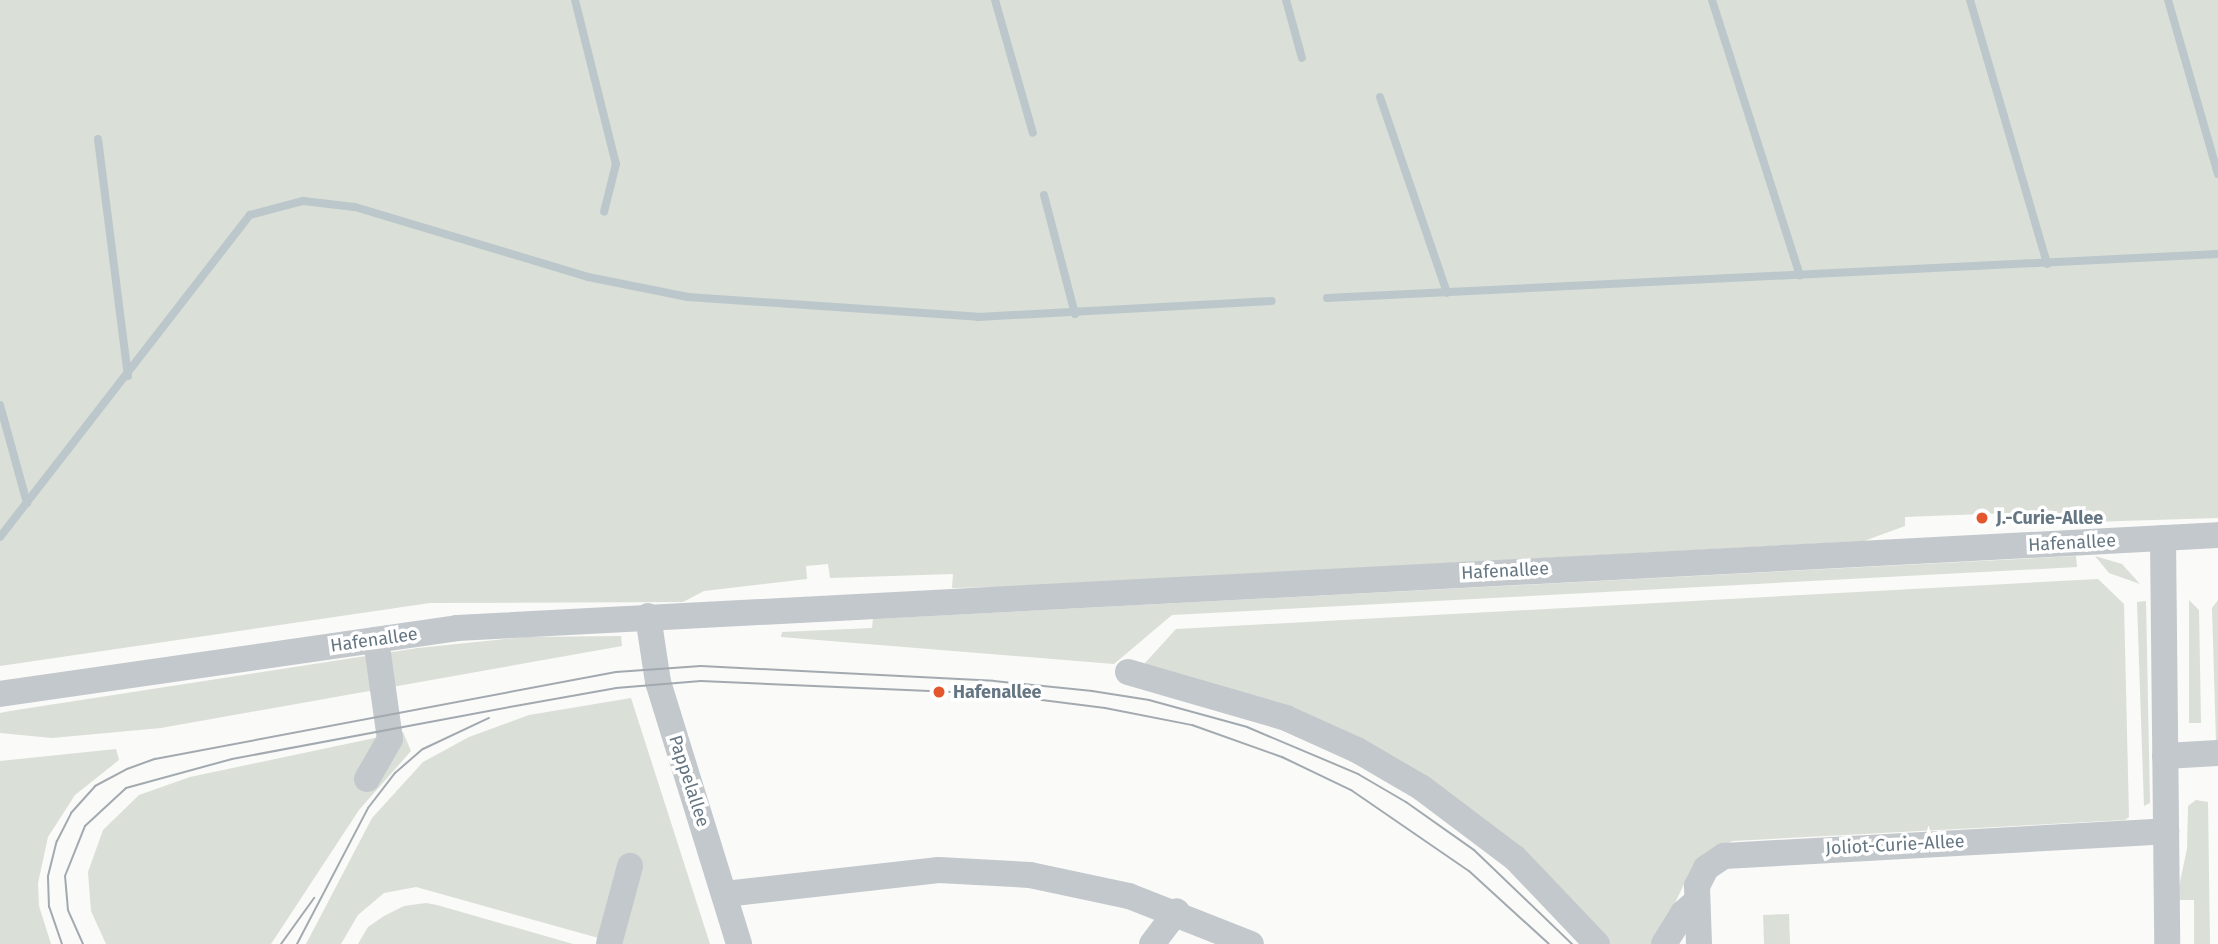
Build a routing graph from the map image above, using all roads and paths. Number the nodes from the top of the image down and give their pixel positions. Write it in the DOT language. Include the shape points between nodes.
graph roads {
  1 [pos="2218,535"];
  2 [pos="2163,538"];
  3 [pos="648,616"];
  4 [pos="376,640"];
  5 [pos="1128,671"];
  6 [pos="0,694"];
  7 [pos="2218,753"];
  8 [pos="2165,756"];
  9 [pos="367,779"];
  10 [pos="2166,831"];
  11 [pos="631,866"];
  12 [pos="725,894"];
  13 [pos="1696,902"];
  14 [pos="1177,911"];
  15 [pos="609,944"];
  16 [pos="739,944"];
  17 [pos="1152,944"];
  18 [pos="1251,944"];
  19 [pos="1597,944"];
  20 [pos="1664,944"];
  21 [pos="1699,944"];
  22 [pos="2167,944"];
  1 -- 2 [label="street, Hafenallee"];
  2 -- 3 [label="street, Hafenallee"];
  2 -- 8 [label="street"];
  3 -- 4 [label="street, Hafenallee" via="457,628"];
  3 -- 12 [label="street, Pappelallee" via="658,682"];
  4 -- 6 [label="street, Hafenallee"];
  4 -- 9 [label="street" via="390,740"];
  5 -- 19 [label="street" via="1286,718 1411,782 1515,858"];
  7 -- 8 [label="street"];
  8 -- 10 [label="street"];
  10 -- 13 [label="street, Joliot-Curie-Allee" via="1724,856 1706,868 1697,886"];
  10 -- 22 [label="street"];
  11 -- 15 [label="street"];
  12 -- 14 [label="street" via="842,878 978,872 1077,883"];
  12 -- 16 [label="street, Pappelallee"];
  13 -- 20 [label="street" via="1683,913"];
  13 -- 21 [label="street, Joliot-Curie-Allee"];
  14 -- 17 [label="street"];
  14 -- 18 [label="street"];
}
